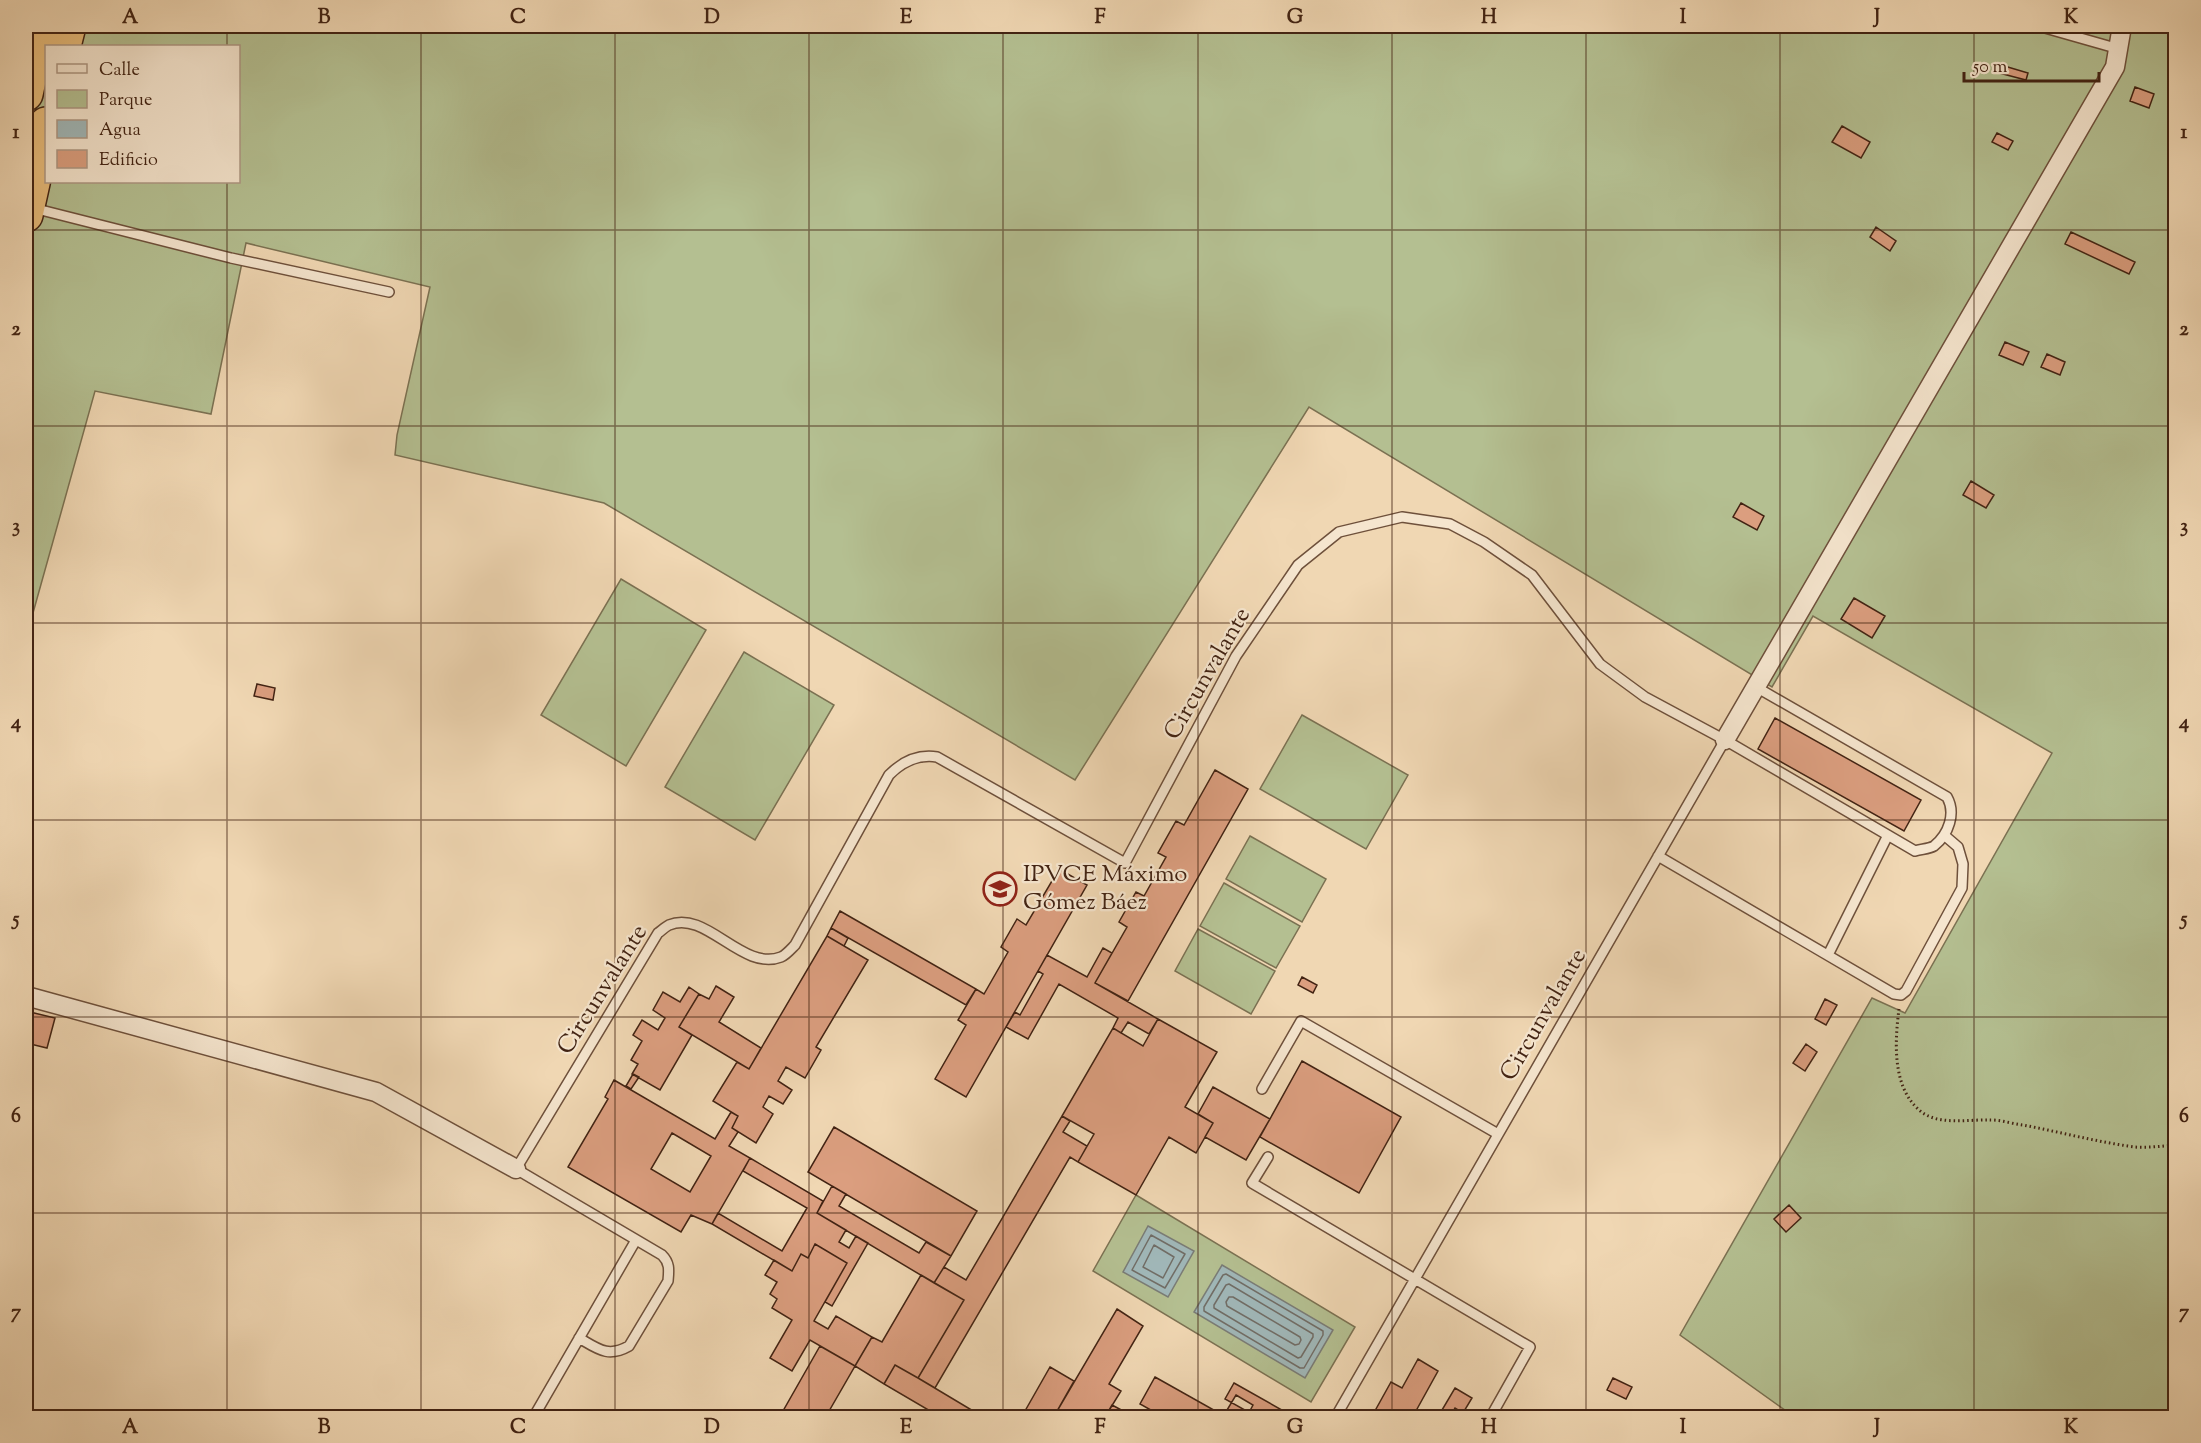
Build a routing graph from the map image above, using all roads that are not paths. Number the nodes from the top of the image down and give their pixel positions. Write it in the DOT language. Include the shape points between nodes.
graph roads {
  1 [pos="41,26"];
  2 [pos="69,26"];
  3 [pos="2038,26"];
  4 [pos="2122,26"];
  5 [pos="64,45"];
  6 [pos="2120,49"];
  7 [pos="26,94"];
  8 [pos="45,127"];
  9 [pos="26,211"];
  10 [pos="389,292"];
  11 [pos="1756,687"];
  12 [pos="1725,740"];
  13 [pos="1888,835"];
  14 [pos="1944,835"];
  15 [pos="1659,855"];
  16 [pos="1828,955"];
  17 [pos="26,996"];
  18 [pos="1262,1089"];
  19 [pos="1498,1134"];
  20 [pos="1268,1156"];
  21 [pos="516,1169"];
  22 [pos="636,1240"];
  23 [pos="1415,1279"];
  24 [pos="579,1338"];
  25 [pos="532,1418"];
  26 [pos="1335,1418"];
  27 [pos="1490,1418"];
  1 -- 7 [label="highway"];
  2 -- 5 [label="highway"];
  3 -- 6 [label="lane"];
  4 -- 6 [label="street"];
  6 -- 11 [label="street" via="2115,68"];
  8 -- 9 [label="highway"];
  9 -- 10 [label="lane"];
  11 -- 12 [label="street"];
  11 -- 14 [label="lane" via="1947,796 1952,818"];
  12 -- 13 [label="lane"];
  12 -- 15 [label="lane, Circunvalante"];
  12 -- 21 [label="lane, Circunvalante" via="1645,697 1600,664 1532,575 1484,542 1450,524 1402,517 1339,532 1298,565 1236,656 1125,863 937,757 924,755 898,765 795,945 783,957 767,960 749,955 684,922 669,925 658,933"];
  13 -- 14 [label="lane" via="1915,851 1933,847"];
  13 -- 16 [label="lane"];
  14 -- 16 [label="lane" via="1958,847 1963,864 1962,888 1906,991 1894,994"];
  15 -- 16 [label="lane"];
  15 -- 19 [label="lane, Circunvalante"];
  17 -- 21 [label="street" via="376,1092"];
  18 -- 19 [label="lane" via="1301,1021"];
  19 -- 23 [label="lane, Circunvalante"];
  20 -- 23 [label="lane" via="1252,1183"];
  21 -- 22 [label="lane"];
  22 -- 24 [label="lane"];
  22 -- 24 [label="lane" via="667,1260 668,1281 629,1346 611,1353"];
  23 -- 26 [label="lane, Circunvalante"];
  23 -- 27 [label="lane" via="1530,1347"];
  24 -- 25 [label="lane"];
}
